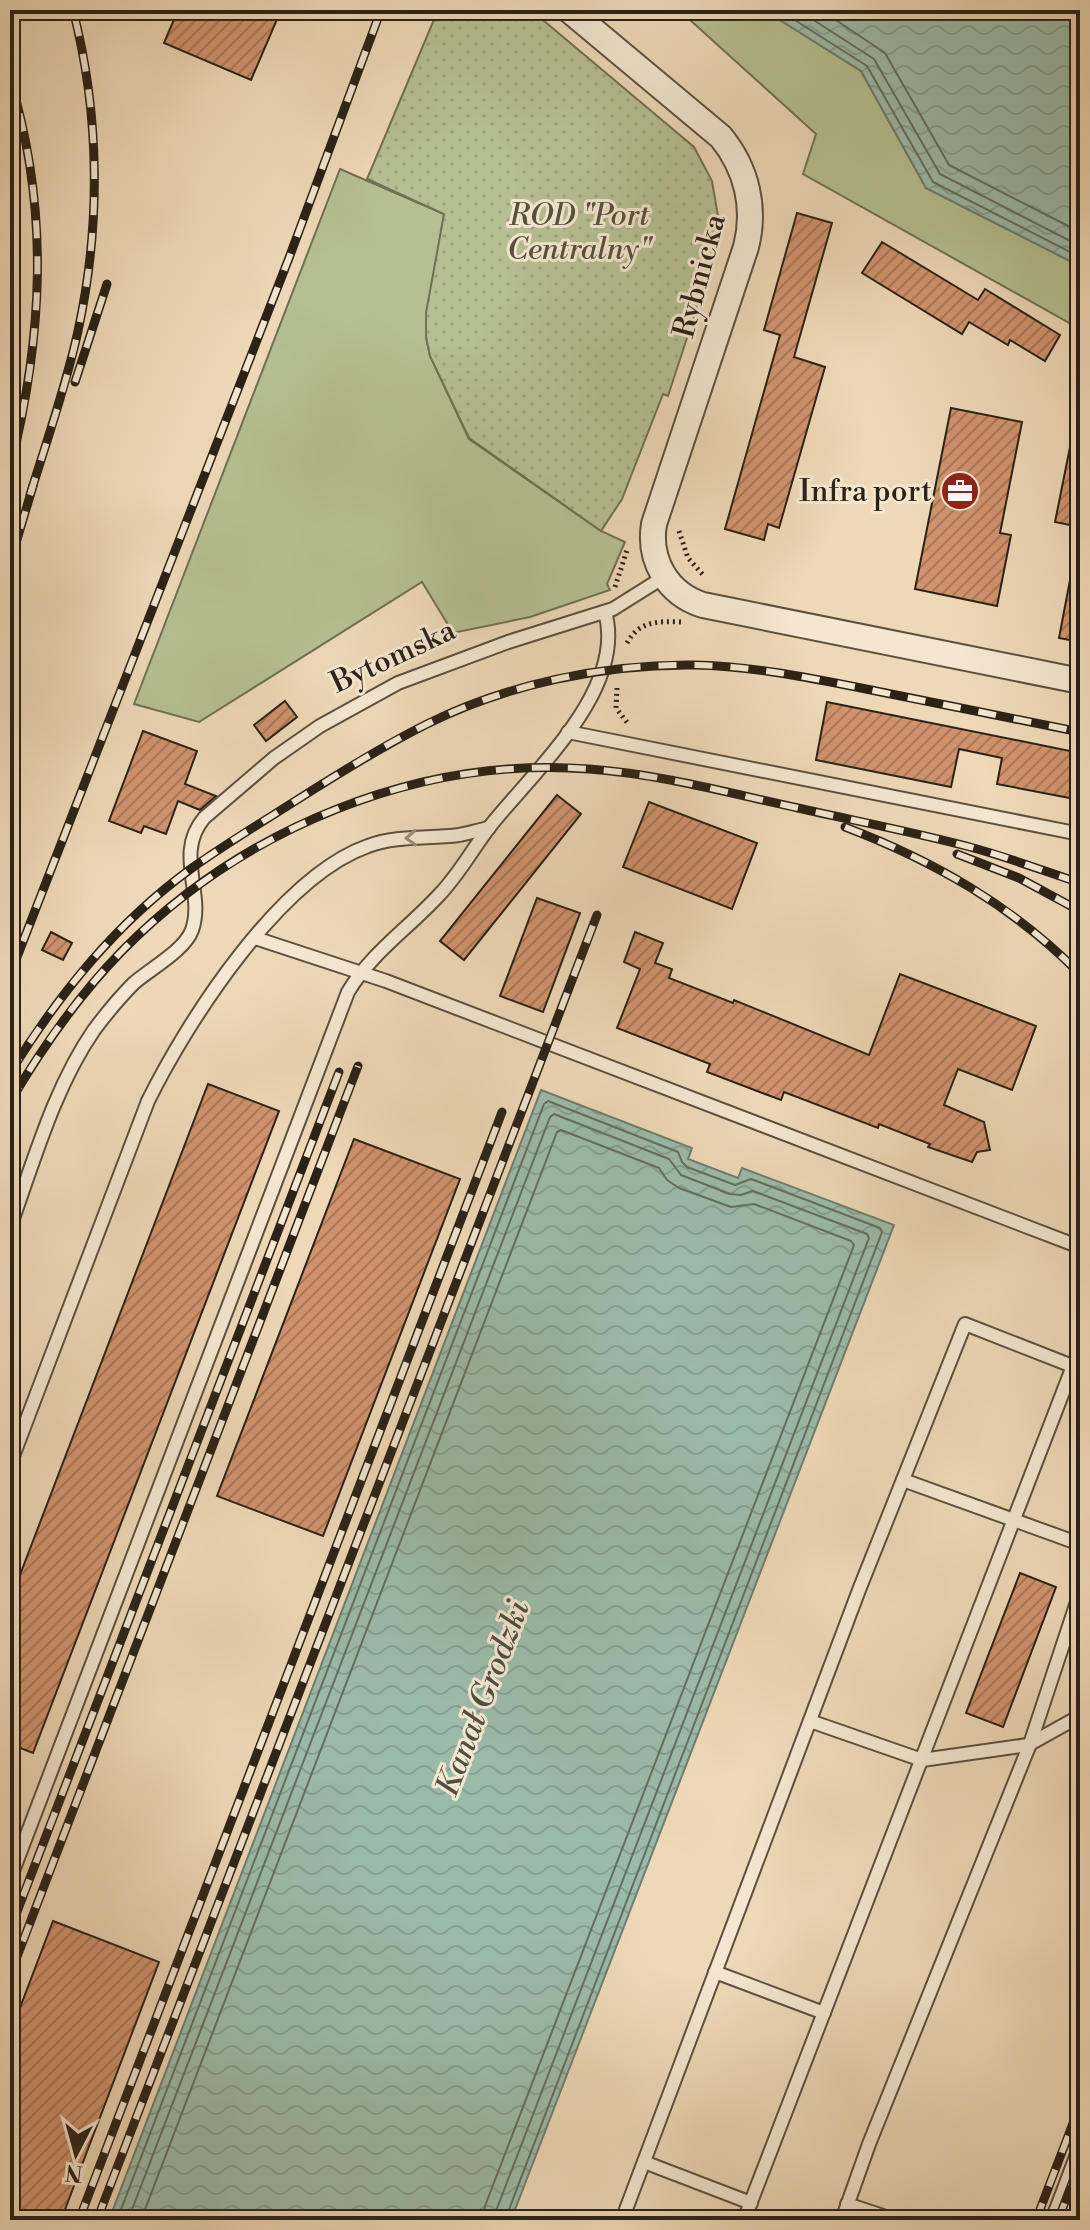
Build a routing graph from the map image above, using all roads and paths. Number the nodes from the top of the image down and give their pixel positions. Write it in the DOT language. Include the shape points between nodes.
graph roads {
  1 [pos="25,10"];
  2 [pos="569,10"];
  3 [pos="10,29"];
  4 [pos="679,525"];
  5 [pos="633,534"];
  6 [pos="664,577"];
  7 [pos="713,582"];
  8 [pos="605,612"];
  9 [pos="684,622"];
  10 [pos="626,647"];
  11 [pos="618,680"];
  12 [pos="1080,681"];
  13 [pos="637,729"];
  14 [pos="568,732"];
  15 [pos="489,828"];
  16 [pos="1080,834"];
  17 [pos="255,938"];
  18 [pos="360,972"];
  19 [pos="10,1227"];
  20 [pos="1080,1247"];
  21 [pos="1076,1368"];
  22 [pos="10,1464"];
  23 [pos="903,1480"];
  24 [pos="1014,1520"];
  25 [pos="1080,1544"];
  26 [pos="1080,1593"];
  27 [pos="1080,1716"];
  28 [pos="810,1721"];
  29 [pos="1030,1744"];
  30 [pos="922,1760"];
  31 [pos="10,1879"];
  32 [pos="715,1972"];
  33 [pos="824,2013"];
  34 [pos="1080,2146"];
  35 [pos="644,2162"];
  36 [pos="751,2203"];
  37 [pos="847,2204"];
  38 [pos="622,2220"];
  39 [pos="744,2220"];
  40 [pos="842,2220"];
  41 [pos="895,2220"];
  42 [pos="1052,2220"];
  1 -- 3 [label="path"];
  2 -- 6 [label="street, Rybnicka" via="721,137 739,164 748,191 747,242 654,524 654,553"];
  4 -- 7 [label="path" via="688,558"];
  5 -- 8 [label="path"];
  6 -- 8 [label="lane, Bytomska"];
  6 -- 12 [label="street" via="678,593 703,605"];
  8 -- 14 [label="lane" via="609,631 602,675"];
  8 -- 19 [label="lane, Bytomska" via="398,683 274,758 204,818 189,870 195,917 191,934 133,984 94,1031 52,1114"];
  9 -- 10 [label="path" via="647,624"];
  11 -- 13 [label="path" via="616,708"];
  14 -- 15 [label="lane"];
  14 -- 16 [label="lane"];
  15 -- 17 [label="lane, one-way" via="391,839 349,854 301,887"];
  15 -- 18 [label="lane" via="441,894"];
  17 -- 18 [label="lane"];
  17 -- 22 [label="lane" via="169,1058 148,1101"];
  18 -- 20 [label="lane"];
  18 -- 31 [label="lane" via="326,1045"];
  21 -- 23 [label="lane" via="965,1324"];
  21 -- 24 [label="lane"];
  23 -- 24 [label="lane"];
  23 -- 28 [label="lane"];
  24 -- 25 [label="lane"];
  24 -- 30 [label="lane"];
  26 -- 29 [label="lane"];
  27 -- 29 [label="lane"];
  28 -- 30 [label="lane"];
  28 -- 32 [label="lane"];
  29 -- 30 [label="lane"];
  29 -- 37 [label="lane"];
  30 -- 33 [label="lane"];
  32 -- 33 [label="lane"];
  32 -- 35 [label="lane"];
  33 -- 36 [label="lane"];
  34 -- 42 [label="lane"];
  35 -- 36 [label="lane"];
  35 -- 38 [label="lane"];
  36 -- 39 [label="lane"];
  37 -- 40 [label="lane"];
  37 -- 41 [label="lane"];
}
